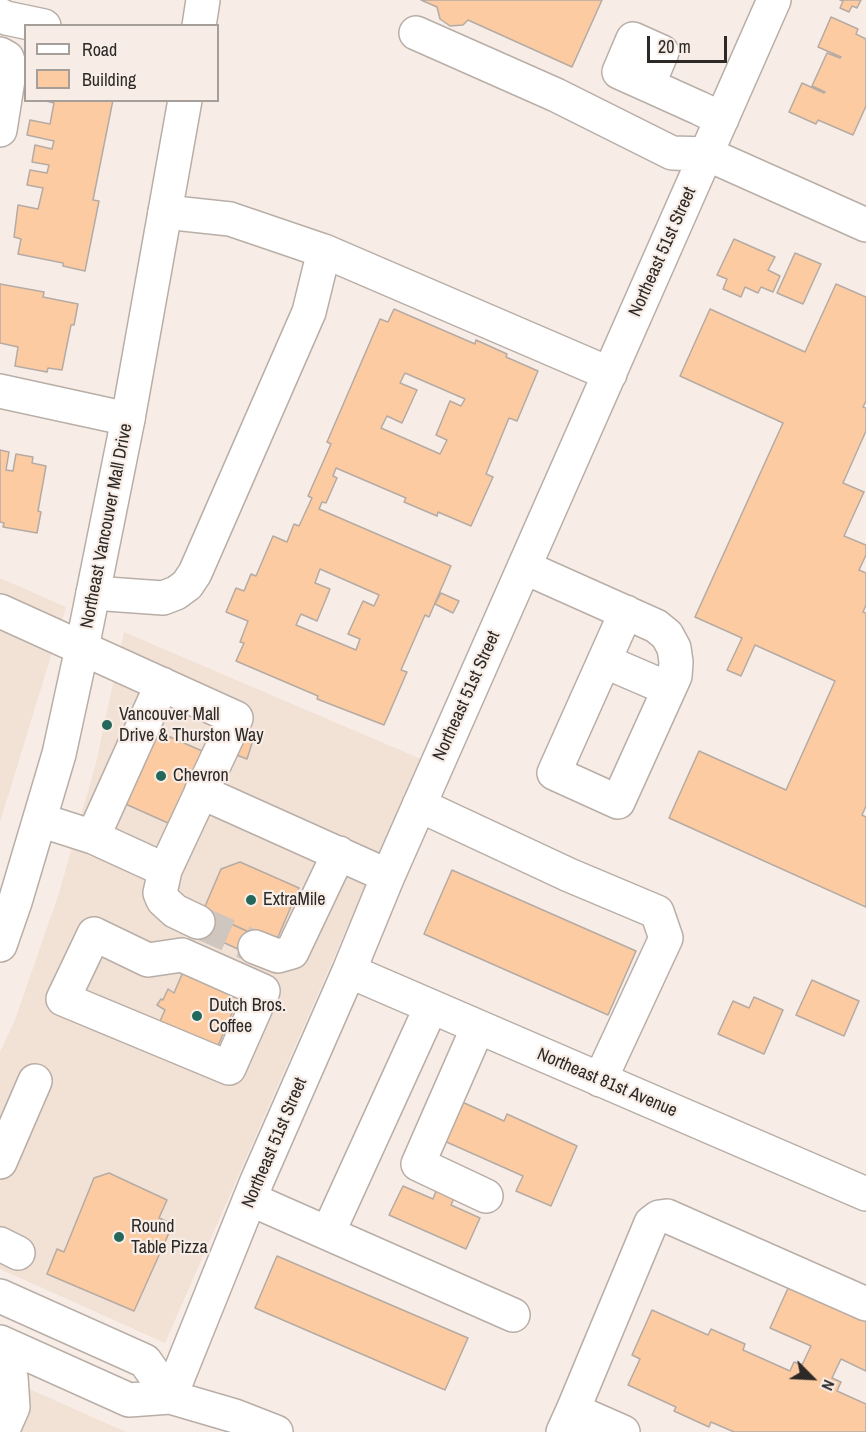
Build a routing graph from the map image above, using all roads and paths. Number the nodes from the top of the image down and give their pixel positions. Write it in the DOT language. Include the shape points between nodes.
graph roads {
  1 [pos="203,0"];
  2 [pos="774,0"];
  3 [pos="199,24"];
  4 [pos="2,26"];
  5 [pos="24,26"];
  6 [pos="416,33"];
  7 [pos="0,54"];
  8 [pos="648,85"];
  9 [pos="185,102"];
  10 [pos="1,119"];
  11 [pos="722,119"];
  12 [pos="707,153"];
  13 [pos="165,212"];
  14 [pos="866,225"];
  15 [pos="324,251"];
  16 [pos="610,374"];
  17 [pos="0,391"];
  18 [pos="128,419"];
  19 [pos="524,567"];
  20 [pos="93,593"];
  21 [pos="0,611"];
  22 [pos="626,612"];
  23 [pos="82,648"];
  24 [pos="604,661"];
  25 [pos="162,684"];
  26 [pos="669,689"];
  27 [pos="201,792"];
  28 [pos="419,805"];
  29 [pos="40,820"];
  30 [pos="93,837"];
  31 [pos="339,853"];
  32 [pos="165,870"];
  33 [pos="388,876"];
  34 [pos="8,899"];
  35 [pos="198,922"];
  36 [pos="93,934"];
  37 [pos="0,945"];
  38 [pos="255,947"];
  39 [pos="349,971"];
  40 [pos="431,1007"];
  41 [pos="478,1027"];
  42 [pos="600,1080"];
  43 [pos="35,1081"];
  44 [pos="0,1162"];
  45 [pos="866,1194"];
  46 [pos="486,1196"];
  47 [pos="250,1199"];
  48 [pos="328,1233"];
  49 [pos="0,1296"];
  50 [pos="866,1304"];
  51 [pos="513,1315"];
  52 [pos="0,1342"];
  53 [pos="0,1353"];
  54 [pos="170,1397"];
  55 [pos="568,1421"];
  56 [pos="2,1432"];
  57 [pos="276,1432"];
  58 [pos="623,1432"];
  1 -- 3 [label="street"];
  2 -- 11 [label="street, Northeast 51st Street"];
  4 -- 5 [label="street"];
  6 -- 12 [label="street" via="672,153"];
  7 -- 10 [label="street" via="7,58 10,67"];
  8 -- 11 [label="street"];
  9 -- 13 [label="street, Northeast Vancouver Mall Drive"];
  11 -- 12 [label="street, Northeast 51st Street"];
  12 -- 14 [label="street"];
  12 -- 16 [label="street, Northeast 51st Street"];
  13 -- 15 [label="street" via="230,219"];
  13 -- 18 [label="street, Northeast Vancouver Mall Drive"];
  15 -- 16 [label="street"];
  15 -- 20 [label="street" via="309,312 187,585 163,598"];
  16 -- 19 [label="street, Northeast 51st Street"];
  17 -- 18 [label="street"];
  18 -- 20 [label="street, Northeast Vancouver Mall Drive"];
  19 -- 22 [label="street"];
  19 -- 28 [label="street, Northeast 51st Street"];
  20 -- 23 [label="street, Northeast Vancouver Mall Drive"];
  21 -- 23 [label="street"];
  22 -- 24 [label="street"];
  22 -- 26 [label="street" via="657,626 674,648 675,676"];
  23 -- 25 [label="street"];
  23 -- 29 [label="street, Northeast Vancouver Mall Drive"];
  24 -- 26 [label="street"];
  24 -- 26 [label="street" via="554,773 618,802"];
  25 -- 27 [label="street" via="236,718"];
  25 -- 30 [label="street"];
  27 -- 31 [label="street"];
  27 -- 32 [label="street"];
  28 -- 33 [label="street, Northeast 51st Street"];
  28 -- 42 [label="street" via="657,912 666,938"];
  29 -- 30 [label="street"];
  29 -- 34 [label="street, Northeast Vancouver Mall Drive"];
  30 -- 32 [label="street"];
  31 -- 33 [label="street"];
  31 -- 38 [label="street" via="292,952 278,956"];
  32 -- 35 [label="street" via="160,893 163,900"];
  33 -- 39 [label="street, Northeast 51st Street"];
  34 -- 37 [label="street, Northeast Vancouver Mall Drive"];
  36 -- 36 [label="street" via="63,999 229,1068 263,991 182,955 148,960"];
  39 -- 40 [label="street, Northeast 81st Avenue"];
  39 -- 47 [label="street, Northeast 51st Street"];
  40 -- 41 [label="street, Northeast 81st Avenue"];
  40 -- 48 [label="street"];
  41 -- 42 [label="street, Northeast 81st Avenue"];
  41 -- 46 [label="street" via="418,1164"];
  42 -- 45 [label="street, Northeast 81st Avenue"];
  43 -- 44 [label="street"];
  47 -- 48 [label="street"];
  47 -- 54 [label="street, Northeast 51st Street"];
  48 -- 51 [label="street"];
  49 -- 54 [label="street" via="146,1361"];
  50 -- 55 [label="street" via="667,1216 659,1217 651,1223"];
  52 -- 54 [label="street" via="129,1400"];
  53 -- 56 [label="street" via="11,1377 13,1407"];
  54 -- 57 [label="street"];
  55 -- 58 [label="street"];
}
